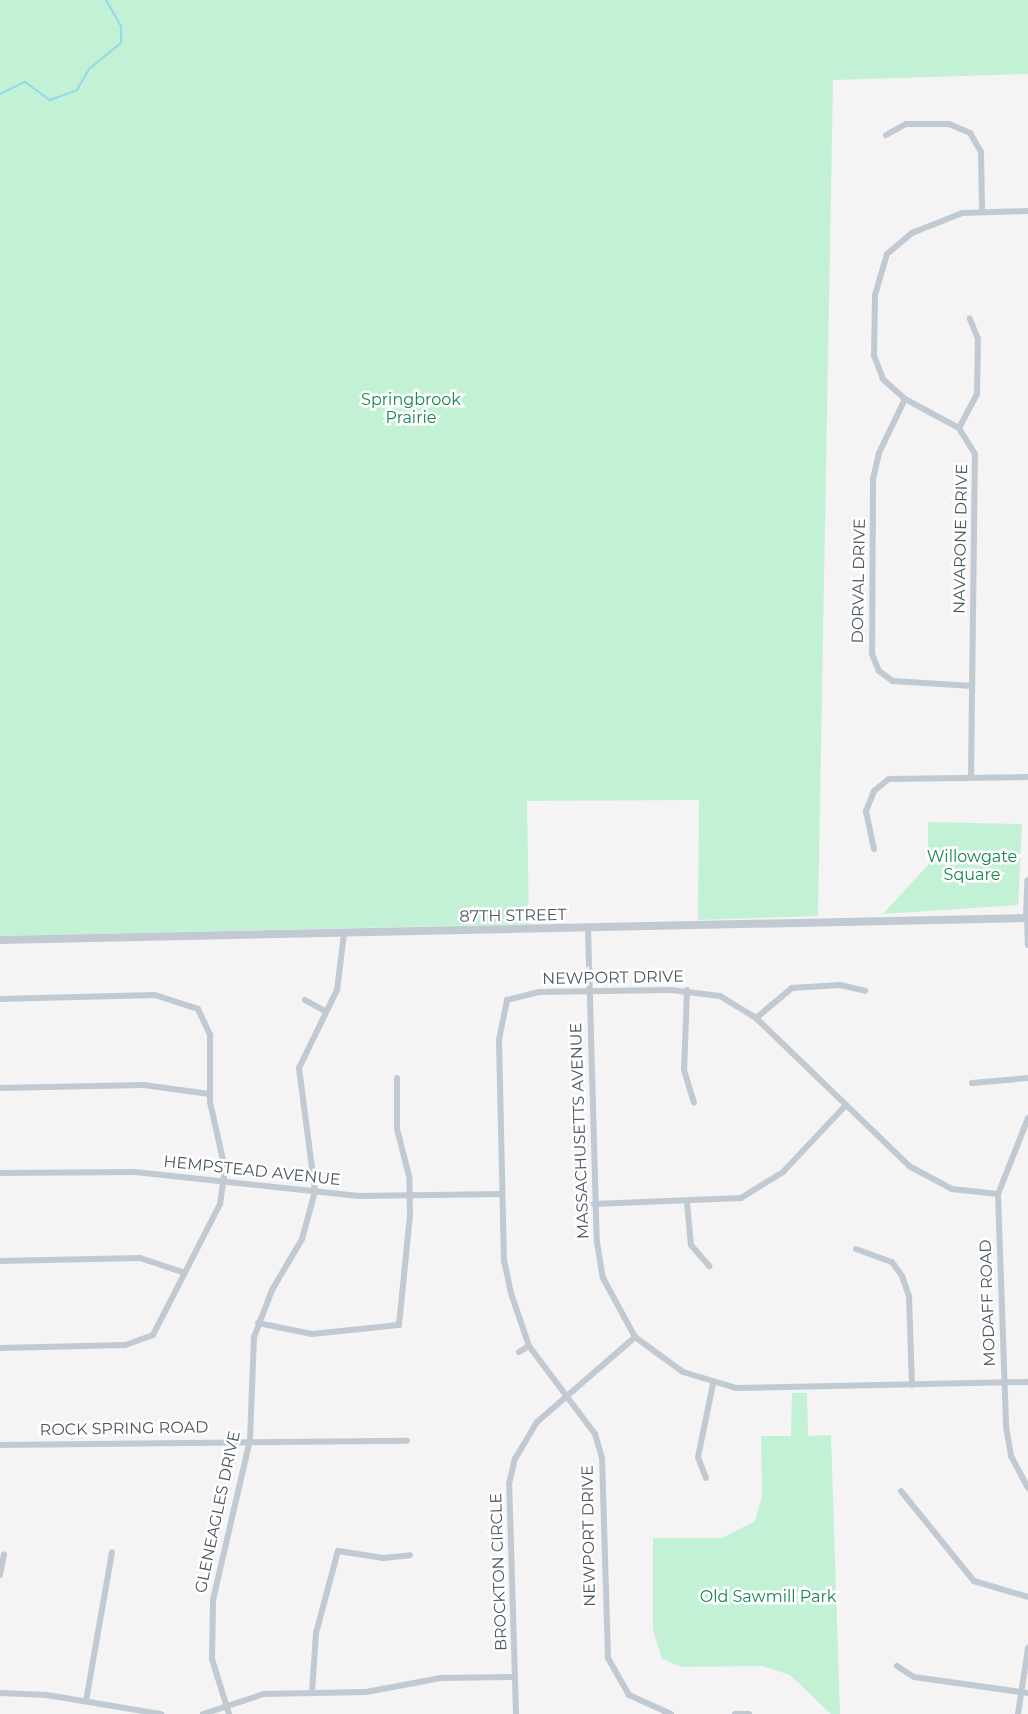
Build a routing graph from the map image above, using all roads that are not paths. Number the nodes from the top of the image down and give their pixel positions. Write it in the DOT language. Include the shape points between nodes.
graph roads {
  1 [pos="886,135"];
  2 [pos="982,211"];
  3 [pos="1028,211"];
  4 [pos="970,319"];
  5 [pos="905,399"];
  6 [pos="959,428"];
  7 [pos="972,686"];
  8 [pos="971,777"];
  9 [pos="1028,777"];
  10 [pos="874,849"];
  11 [pos="1028,881"];
  12 [pos="1028,918"];
  13 [pos="588,928"];
  14 [pos="344,934"];
  15 [pos="0,940"];
  16 [pos="1028,945"];
  17 [pos="687,990"];
  18 [pos="590,991"];
  19 [pos="865,991"];
  20 [pos="0,999"];
  21 [pos="305,1000"];
  22 [pos="325,1011"];
  23 [pos="756,1018"];
  24 [pos="397,1078"];
  25 [pos="1028,1078"];
  26 [pos="972,1083"];
  27 [pos="0,1088"];
  28 [pos="209,1094"];
  29 [pos="694,1102"];
  30 [pos="846,1106"];
  31 [pos="1028,1118"];
  32 [pos="0,1173"];
  33 [pos="225,1182"];
  34 [pos="315,1191"];
  35 [pos="502,1194"];
  36 [pos="999,1194"];
  37 [pos="409,1196"];
  38 [pos="687,1203"];
  39 [pos="594,1204"];
  40 [pos="856,1250"];
  41 [pos="0,1261"];
  42 [pos="709,1266"];
  43 [pos="182,1272"];
  44 [pos="258,1323"];
  45 [pos="635,1337"];
  46 [pos="530,1346"];
  47 [pos="0,1348"];
  48 [pos="519,1352"];
  49 [pos="1028,1382"];
  50 [pos="1005,1383"];
  51 [pos="713,1384"];
  52 [pos="912,1385"];
  53 [pos="566,1396"];
  54 [pos="250,1440"];
  55 [pos="408,1441"];
  56 [pos="0,1445"];
  57 [pos="706,1478"];
  58 [pos="1028,1488"];
  59 [pos="901,1491"];
  60 [pos="111,1552"];
  61 [pos="4,1554"];
  62 [pos="410,1555"];
  63 [pos="0,1575"];
  64 [pos="1028,1597"];
  65 [pos="1028,1647"];
  66 [pos="897,1666"];
  67 [pos="515,1677"];
  68 [pos="0,1693"];
  69 [pos="312,1693"];
  70 [pos="1024,1693"];
  71 [pos="86,1701"];
  72 [pos="226,1706"];
  73 [pos="161,1714"];
  74 [pos="203,1714"];
  75 [pos="229,1714"];
  76 [pos="516,1714"];
  77 [pos="671,1714"];
  78 [pos="735,1714"];
  79 [pos="749,1714"];
  80 [pos="1018,1714"];
  1 -- 2 [label="street" via="906,124 949,124 970,133 981,152"];
  2 -- 3 [label="street"];
  2 -- 5 [label="street" via="912,233 892,248 880,269 874,355 883,379"];
  4 -- 6 [label="street" via="978,339 977,394"];
  5 -- 6 [label="street"];
  5 -- 7 [label="street, DORVAL DRIVE" via="879,453 873,478 872,654 879,671 893,681"];
  6 -- 7 [label="street, NAVARONE DRIVE" via="976,464"];
  7 -- 8 [label="street, NAVARONE DRIVE"];
  8 -- 9 [label="street"];
  8 -- 10 [label="street" via="905,776 883,782 866,811"];
  11 -- 12 [label="street"];
  12 -- 13 [label="street, 87TH STREET"];
  12 -- 16 [label="street"];
  13 -- 14 [label="street, 87TH STREET"];
  13 -- 18 [label="street, MASSACHUSETTS AVENUE"];
  14 -- 15 [label="street, 87TH STREET"];
  14 -- 22 [label="street, GLENEAGLES DRIVE" via="343,968"];
  17 -- 18 [label="street, NEWPORT DRIVE"];
  17 -- 23 [label="street, NEWPORT DRIVE" via="720,996"];
  17 -- 29 [label="street" via="684,1070"];
  18 -- 35 [label="street, NEWPORT DRIVE" via="507,1000 499,1040"];
  18 -- 39 [label="street, MASSACHUSETTS AVENUE"];
  19 -- 23 [label="street" via="840,985 792,988"];
  20 -- 28 [label="street" via="155,995 191,1004 210,1035"];
  21 -- 22 [label="street"];
  22 -- 34 [label="street, GLENEAGLES DRIVE" via="299,1068"];
  23 -- 30 [label="street, NEWPORT DRIVE"];
  24 -- 37 [label="street" via="397,1129"];
  25 -- 26 [label="street"];
  27 -- 28 [label="street" via="144,1085"];
  28 -- 33 [label="street"];
  30 -- 36 [label="street, NEWPORT DRIVE" via="931,1181"];
  30 -- 38 [label="street" via="764,1187 741,1198"];
  31 -- 36 [label="street, MODAFF ROAD"];
  32 -- 33 [label="street, HEMPSTEAD AVENUE" via="102,1171"];
  33 -- 34 [label="street, HEMPSTEAD AVENUE"];
  33 -- 43 [label="street" via="220,1204"];
  34 -- 37 [label="street, HEMPSTEAD AVENUE"];
  34 -- 44 [label="street, GLENEAGLES DRIVE" via="302,1239"];
  35 -- 37 [label="street, HEMPSTEAD AVENUE"];
  35 -- 46 [label="street, NEWPORT DRIVE" via="504,1262"];
  36 -- 50 [label="street, MODAFF ROAD"];
  37 -- 44 [label="street" via="399,1325 312,1334"];
  38 -- 39 [label="street"];
  38 -- 42 [label="street" via="691,1245"];
  39 -- 45 [label="street, MASSACHUSETTS AVENUE" via="603,1278"];
  40 -- 52 [label="street" via="892,1262 902,1276 909,1296"];
  41 -- 43 [label="street" via="140,1258"];
  43 -- 47 [label="street" via="164,1321 146,1340 114,1346"];
  44 -- 54 [label="street, GLENEAGLES DRIVE" via="250,1368"];
  45 -- 51 [label="street, MASSACHUSETTS AVENUE" via="672,1366"];
  45 -- 53 [label="street, BROCKTON CIRCLE"];
  46 -- 48 [label="street"];
  46 -- 53 [label="street, NEWPORT DRIVE"];
  49 -- 50 [label="street, MASSACHUSETTS AVENUE"];
  50 -- 52 [label="street, MASSACHUSETTS AVENUE"];
  50 -- 58 [label="street, MODAFF ROAD" via="1011,1456"];
  51 -- 52 [label="street, MASSACHUSETTS AVENUE" via="756,1390"];
  51 -- 57 [label="street" via="698,1457"];
  53 -- 67 [label="street, BROCKTON CIRCLE" via="525,1439 510,1484"];
  53 -- 77 [label="street, NEWPORT DRIVE" via="595,1434 602,1458 608,1658 629,1695"];
  54 -- 55 [label="street, ROCK SPRING ROAD"];
  54 -- 56 [label="street, ROCK SPRING ROAD"];
  54 -- 72 [label="street, GLENEAGLES DRIVE" via="211,1615 213,1659"];
  59 -- 64 [label="street" via="974,1581"];
  60 -- 71 [label="street"];
  61 -- 63 [label="street"];
  62 -- 69 [label="street" via="383,1558 338,1551 316,1633"];
  65 -- 70 [label="street"];
  66 -- 70 [label="street" via="914,1677"];
  67 -- 69 [label="street" via="441,1678 366,1692"];
  67 -- 76 [label="street, BROCKTON CIRCLE"];
  68 -- 71 [label="street"];
  69 -- 72 [label="street" via="255,1696"];
  70 -- 80 [label="street"];
  71 -- 73 [label="street"];
  72 -- 74 [label="street"];
  72 -- 75 [label="street, GLENEAGLES DRIVE"];
  78 -- 79 [label="street"];
}
